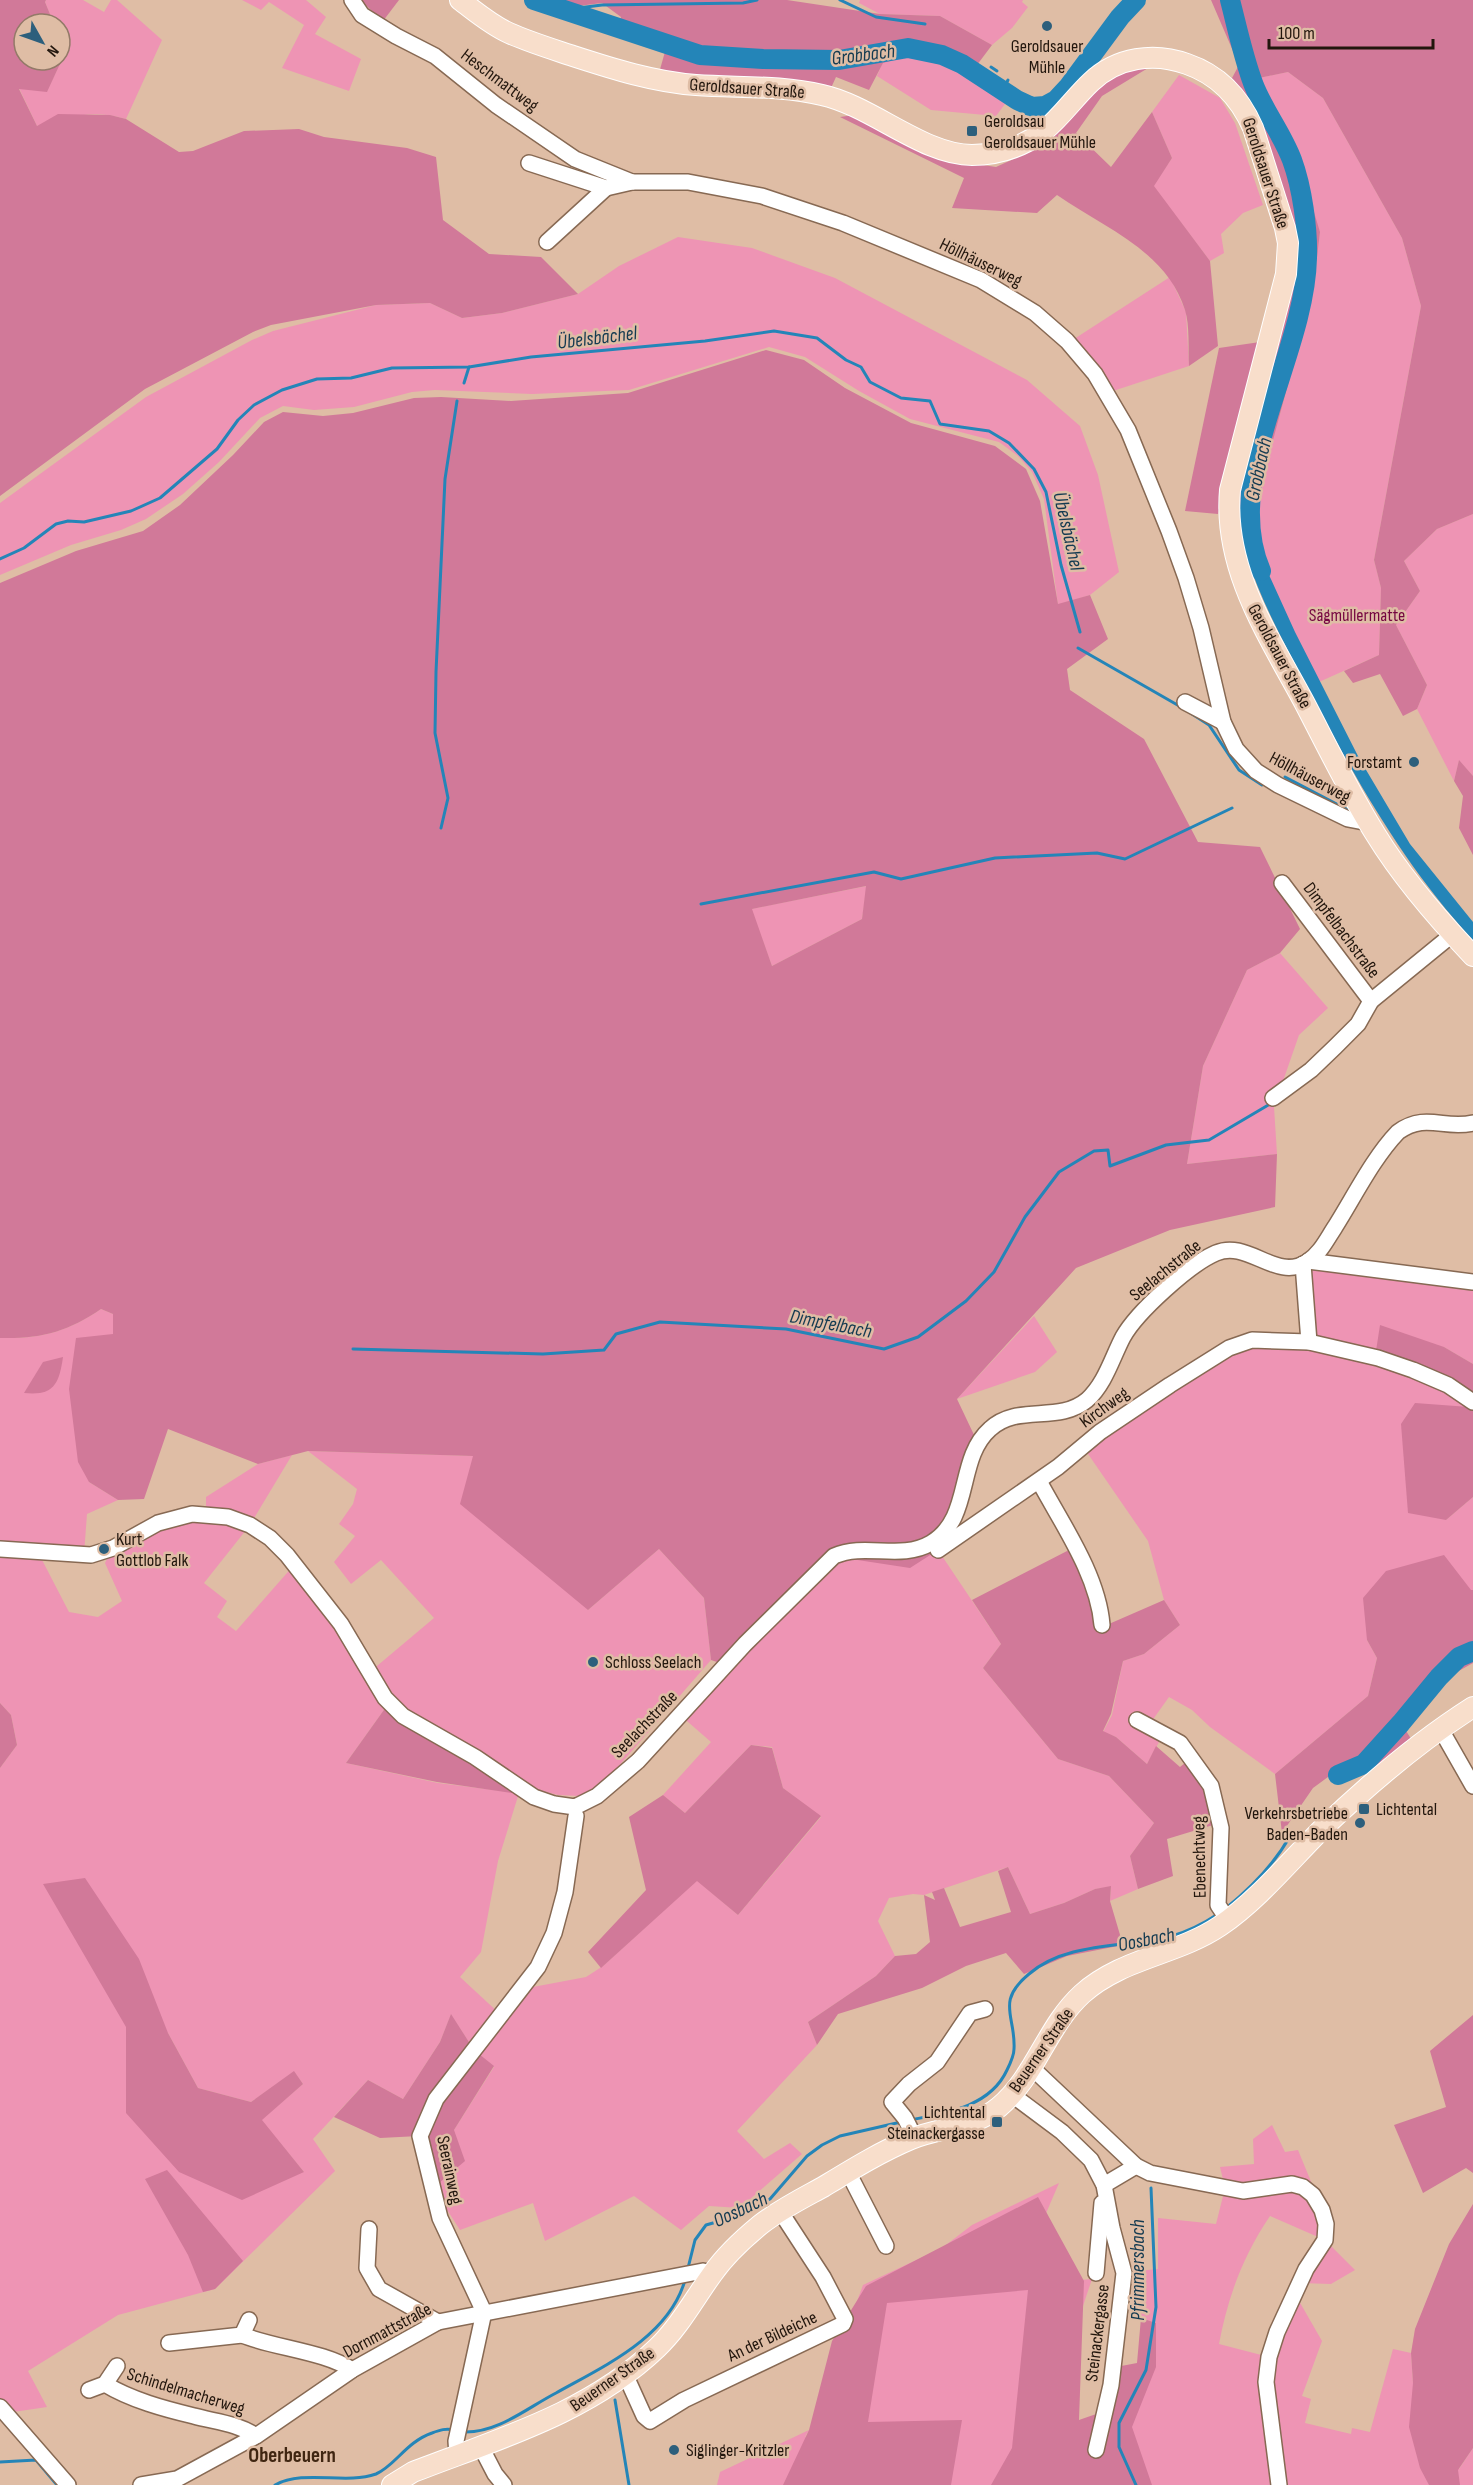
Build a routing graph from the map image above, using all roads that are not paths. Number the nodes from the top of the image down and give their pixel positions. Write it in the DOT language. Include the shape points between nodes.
graph roads {
  1 [pos="352,0"];
  2 [pos="460,0"];
  3 [pos="529,163"];
  4 [pos="632,182"];
  5 [pos="606,188"];
  6 [pos="547,242"];
  7 [pos="1185,702"];
  8 [pos="1223,722"];
  9 [pos="1369,823"];
  10 [pos="1282,883"];
  11 [pos="1453,934"];
  12 [pos="1473,956"];
  13 [pos="1371,1001"];
  14 [pos="1273,1098"];
  15 [pos="1473,1123"];
  16 [pos="1306,1263"];
  17 [pos="1473,1282"];
  18 [pos="1309,1342"];
  19 [pos="1473,1402"];
  20 [pos="1039,1481"];
  21 [pos="0,1549"];
  22 [pos="938,1550"];
  23 [pos="1102,1625"];
  24 [pos="1473,1707"];
  25 [pos="1137,1720"];
  26 [pos="1440,1728"];
  27 [pos="1473,1786"];
  28 [pos="576,1816"];
  29 [pos="1223,1913"];
  30 [pos="985,2009"];
  31 [pos="1030,2066"];
  32 [pos="1011,2094"];
  33 [pos="910,2128"];
  34 [pos="1136,2166"];
  35 [pos="848,2172"];
  36 [pos="1104,2185"];
  37 [pos="780,2211"];
  38 [pos="369,2229"];
  39 [pos="886,2246"];
  40 [pos="708,2272"];
  41 [pos="1096,2273"];
  42 [pos="484,2312"];
  43 [pos="249,2320"];
  44 [pos="438,2322"];
  45 [pos="242,2335"];
  46 [pos="169,2343"];
  47 [pos="117,2366"];
  48 [pos="352,2370"];
  49 [pos="625,2374"];
  50 [pos="105,2384"];
  51 [pos="89,2390"];
  52 [pos="0,2407"];
  53 [pos="256,2436"];
  54 [pos="481,2446"];
  55 [pos="457,2448"];
  56 [pos="1096,2450"];
  57 [pos="68,2485"];
  58 [pos="141,2485"];
  59 [pos="392,2485"];
  60 [pos="504,2485"];
  61 [pos="1279,2485"];
  1 -- 4 [label="street, Heschmattweg" via="362,15 435,56 496,105 575,159"];
  2 -- 9 [label="main road, Geroldsauer Straße" via="508,33 588,61 668,82 760,86 822,95 957,154 1008,151 1031,140 1092,81 1112,66 1136,58 1176,60 1195,66 1223,84 1245,110 1253,128 1288,243 1286,274 1230,490 1232,544 1254,609"];
  3 -- 5 [label="street"];
  4 -- 5 [label="street, Höllhäuserweg"];
  4 -- 8 [label="street, Höllhäuserweg" via="688,182 762,196 843,223 981,280 1052,326 1095,374 1128,430 1194,604"];
  5 -- 6 [label="street, Höllhäuserweg"];
  7 -- 8 [label="street"];
  8 -- 9 [label="street, Höllhäuserweg" via="1236,749 1265,777 1348,819"];
  9 -- 11 [label="main road, Geroldsauer Straße" via="1402,872"];
  10 -- 13 [label="street, Dimpfelbachstraße"];
  11 -- 12 [label="main road, Geroldsauer Straße"];
  11 -- 13 [label="street, Dimpfelbachstraße"];
  13 -- 14 [label="street, Dimpfelbachstraße" via="1358,1024 1335,1047"];
  15 -- 16 [label="street" via="1427,1121 1398,1132 1321,1249"];
  16 -- 17 [label="street, Seelachstraße"];
  16 -- 18 [label="street"];
  16 -- 21 [label="street, Seelachstraße" via="1279,1267 1233,1250 1215,1253 1195,1267 1135,1320 1098,1388 1086,1401 1062,1412 1012,1416 990,1429 974,1452 956,1514 937,1538 907,1551 860,1549 834,1556 745,1644 638,1761 597,1796 575,1807 534,1797 403,1716 385,1698 342,1624 287,1556 250,1525 228,1517 192,1514 158,1523 113,1548 91,1555"];
  18 -- 19 [label="street, Kirchweg" via="1413,1370 1448,1385"];
  18 -- 20 [label="street, Kirchweg" via="1252,1340 1230,1348 1100,1432"];
  20 -- 22 [label="street, Kirchweg"];
  20 -- 23 [label="street" via="1088,1573 1101,1608"];
  24 -- 26 [label="main road, Beuerner Straße"];
  25 -- 29 [label="street, Ebenechtweg" via="1180,1743 1211,1786 1221,1828"];
  26 -- 27 [label="street"];
  26 -- 29 [label="main road, Beuerner Straße" via="1392,1766 1250,1901"];
  28 -- 42 [label="street, Seerainweg" via="562,1902 554,1933 538,1967 436,2098 420,2136 440,2218"];
  29 -- 31 [label="main road, Beuerner Straße" via="1203,1936 1121,1967 1089,1988 1053,2028"];
  30 -- 33 [label="street" via="970,2013 937,2062 892,2102"];
  31 -- 32 [label="main road, Beuerner Straße"];
  31 -- 34 [label="street"];
  32 -- 33 [label="main road, Beuerner Straße" via="989,2114 972,2122"];
  32 -- 36 [label="street, Steinackergasse" via="1062,2132 1091,2160"];
  33 -- 35 [label="main road, Beuerner Straße"];
  34 -- 36 [label="street"];
  34 -- 61 [label="street" via="1150,2173 1243,2192 1292,2184 1303,2187 1322,2210 1325,2240 1276,2332 1269,2357 1266,2382"];
  35 -- 37 [label="main road, Beuerner Straße"];
  35 -- 39 [label="street"];
  36 -- 41 [label="street, Steinackergasse"];
  36 -- 56 [label="street, Steinackergasse" via="1124,2273 1111,2385"];
  37 -- 40 [label="main road, Beuerner Straße"];
  37 -- 49 [label="street, An der Bildeiche" via="823,2277 845,2319 843,2324 684,2400 650,2421"];
  38 -- 44 [label="street" via="367,2268 380,2289"];
  40 -- 42 [label="street, Dornmattstraße"];
  40 -- 49 [label="main road, Beuerner Straße" via="673,2331"];
  42 -- 44 [label="street, Dornmattstraße"];
  42 -- 55 [label="street"];
  43 -- 45 [label="street"];
  44 -- 48 [label="street, Dornmattstraße"];
  45 -- 46 [label="street"];
  45 -- 48 [label="street" via="339,2360"];
  47 -- 50 [label="street, Schindelmacherweg"];
  48 -- 53 [label="street, Dornmattstraße"];
  49 -- 54 [label="main road, Beuerner Straße" via="556,2416"];
  50 -- 51 [label="street, Schindelmacherweg"];
  50 -- 53 [label="street, Schindelmacherweg" via="117,2392 173,2411 242,2427"];
  52 -- 57 [label="street"];
  53 -- 58 [label="street, Dornmattstraße" via="177,2479"];
  54 -- 55 [label="main road, Beuerner Straße"];
  54 -- 60 [label="street"];
  55 -- 59 [label="main road, Beuerner Straße"];
}
